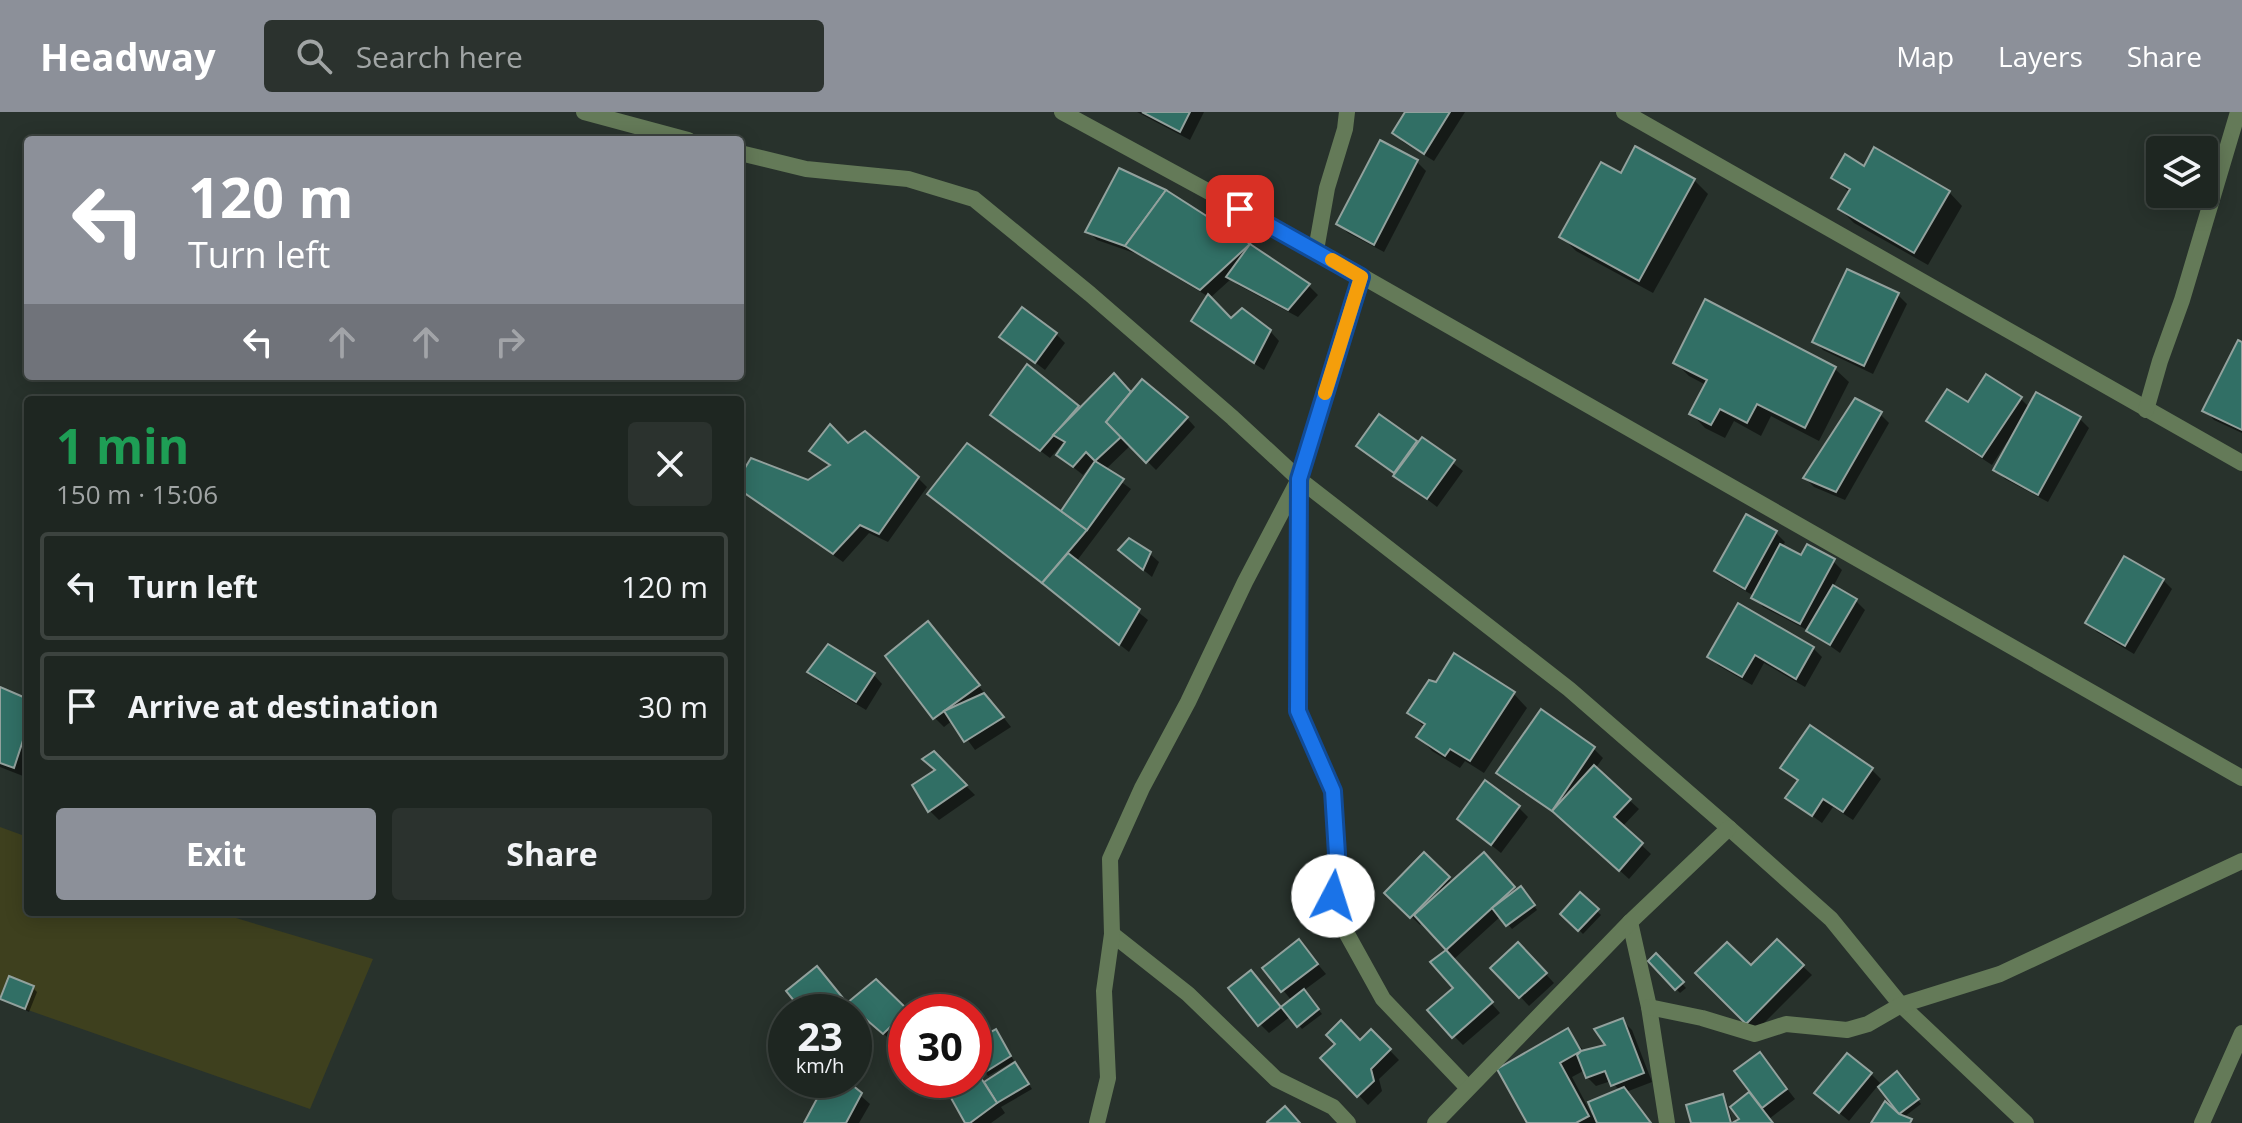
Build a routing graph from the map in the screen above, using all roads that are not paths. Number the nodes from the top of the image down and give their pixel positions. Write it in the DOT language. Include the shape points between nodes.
graph roads {
  1 [pos="584,112"];
  2 [pos="1062,112"];
  3 [pos="1347,112"];
  4 [pos="1624,112"];
  5 [pos="2238,112"];
  6 [pos="673,136"];
  7 [pos="744,154"];
  8 [pos="1316,250"];
  9 [pos="1361,277"];
  10 [pos="2146,410"];
  11 [pos="2242,463"];
  12 [pos="1299,479"];
  13 [pos="2242,778"];
  14 [pos="1729,828"];
  15 [pos="2242,861"];
  16 [pos="1630,922"];
  17 [pos="1112,934"];
  18 [pos="1901,1005"];
  19 [pos="1649,1007"];
  20 [pos="2242,1033"];
  21 [pos="1468,1088"];
  22 [pos="1444,1120"];
  23 [pos="1097,1123"];
  24 [pos="1348,1123"];
  25 [pos="1667,1123"];
  26 [pos="2026,1123"];
  27 [pos="2202,1123"];
  1 -- 6 [label="street"];
  2 -- 8 [label="street"];
  3 -- 8 [label="street"];
  4 -- 10 [label="street"];
  5 -- 10 [label="street"];
  7 -- 12 [label="street" via="806,169 908,179 974,199"];
  8 -- 9 [label="street"];
  9 -- 12 [label="street"];
  9 -- 13 [label="street"];
  10 -- 11 [label="street"];
  12 -- 14 [label="street" via="1569,689"];
  12 -- 17 [label="street" via="1110,859"];
  12 -- 21 [label="street" via="1298,711 1333,791 1333,896 1347,934 1383,999"];
  14 -- 16 [label="street"];
  14 -- 18 [label="street" via="1831,919"];
  15 -- 18 [label="street" via="2000,974"];
  16 -- 19 [label="street"];
  16 -- 21 [label="street"];
  17 -- 23 [label="street" via="1104,991 1108,1078"];
  17 -- 24 [label="street" via="1188,994 1276,1079 1333,1107"];
  18 -- 19 [label="street" via="1847,1030 1786,1024 1755,1034"];
  18 -- 26 [label="street"];
  19 -- 25 [label="street"];
  20 -- 27 [label="street"];
  21 -- 22 [label="street"];
}
